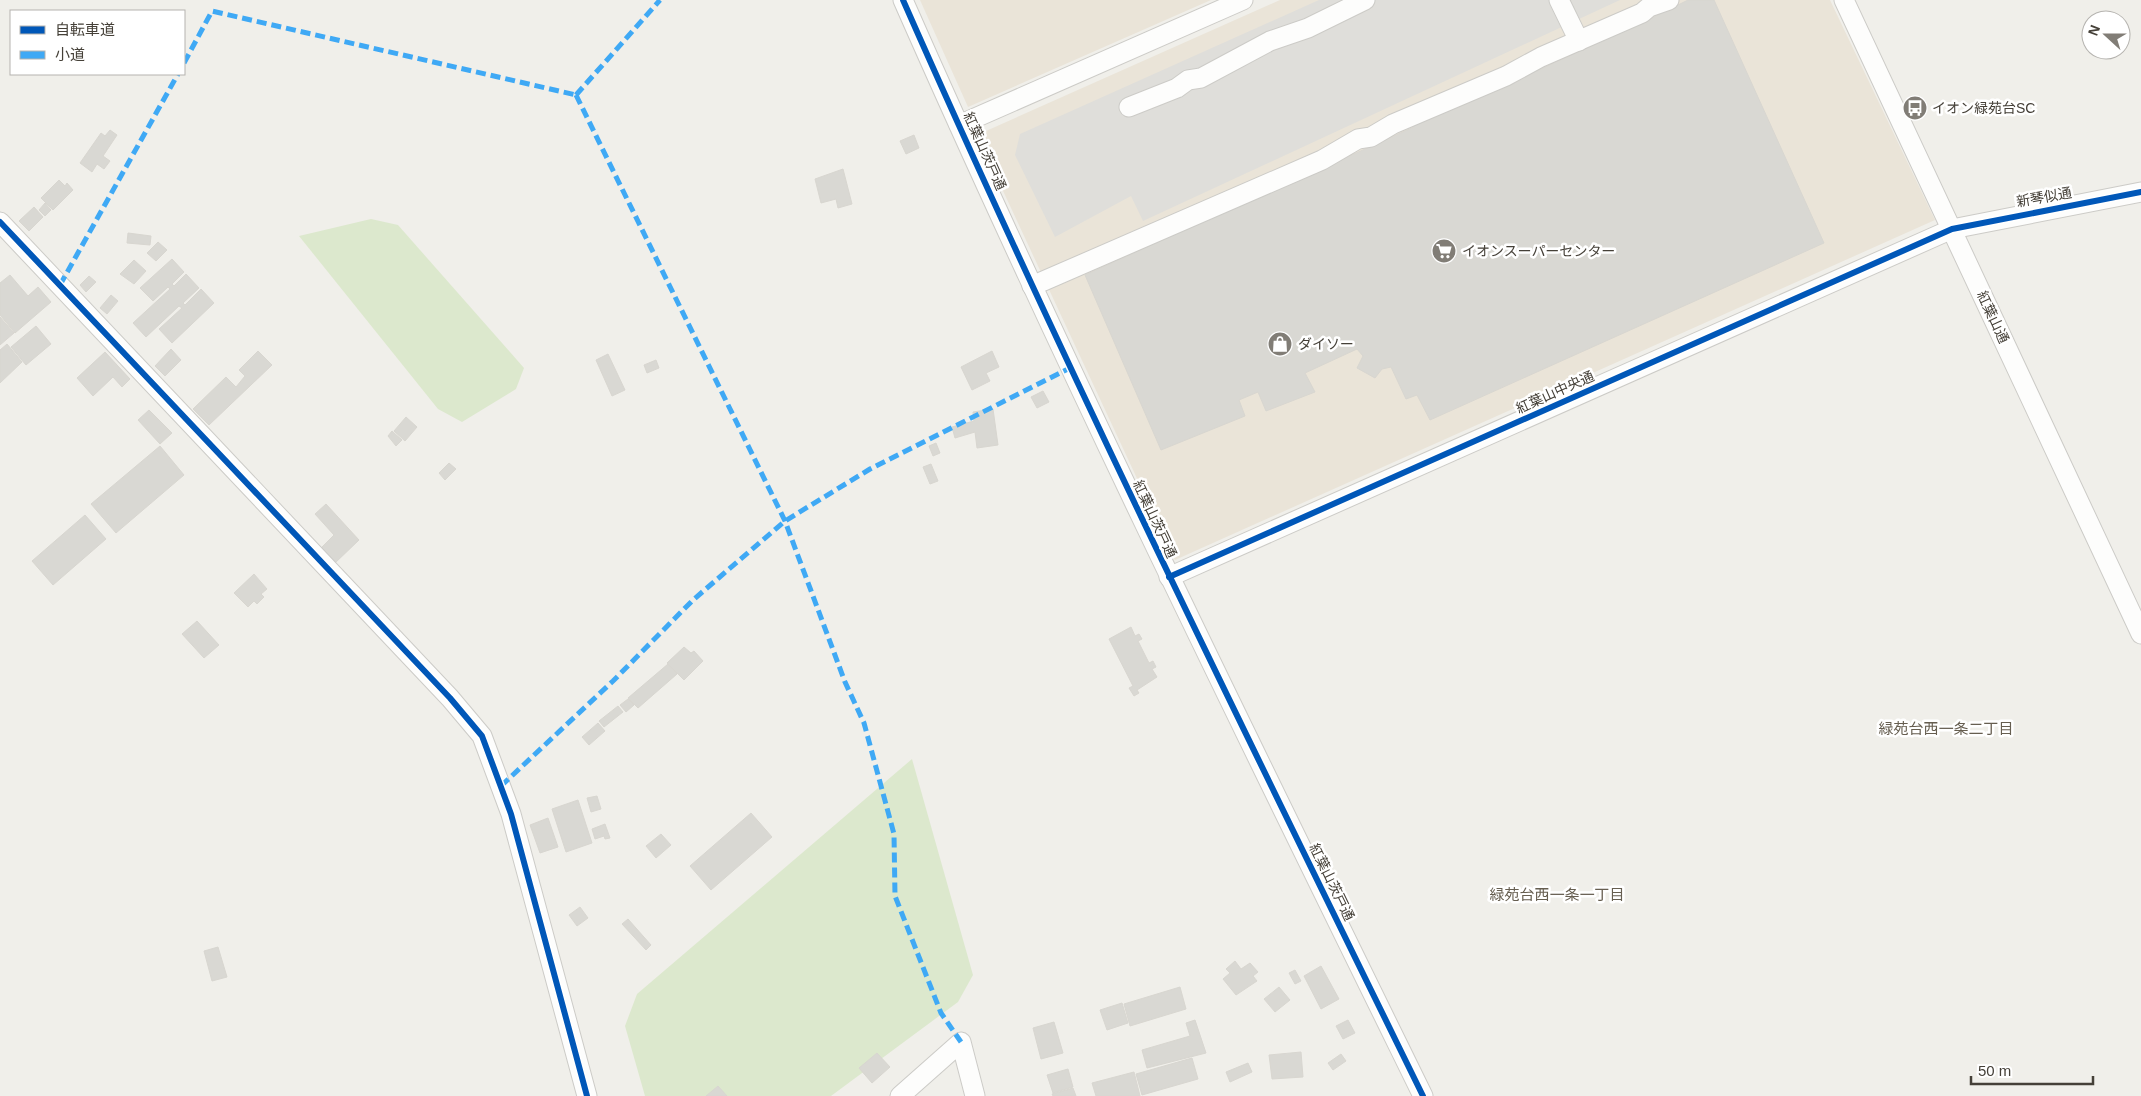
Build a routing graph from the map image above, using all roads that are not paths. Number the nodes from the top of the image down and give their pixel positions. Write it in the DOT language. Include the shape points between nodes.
graph roads {
  1 [pos="903,0"];
  2 [pos="1243,0"];
  3 [pos="1365,0"];
  4 [pos="1559,0"];
  5 [pos="1669,0"];
  6 [pos="1844,0"];
  7 [pos="1579,41"];
  8 [pos="1129,107"];
  9 [pos="959,126"];
  10 [pos="2141,192"];
  11 [pos="0,222"];
  12 [pos="1952,229"];
  13 [pos="1032,286"];
  14 [pos="1169,577"];
  15 [pos="2141,634"];
  16 [pos="587,1096"];
  17 [pos="900,1096"];
  18 [pos="975,1096"];
  19 [pos="1423,1096"];
  1 -- 9 [label="street, 紅葉山茨戸通"];
  2 -- 9 [label="street"];
  3 -- 8 [label="street" via="1308,28 1270,41 1202,78 1188,80 1177,88"];
  4 -- 7 [label="street"];
  5 -- 7 [label="street"];
  6 -- 12 [label="street, 紅葉山通"];
  7 -- 13 [label="street" via="1393,124 1371,137 1358,139 1322,160"];
  9 -- 13 [label="street, 紅葉山茨戸通"];
  10 -- 12 [label="street, 新琴似通"];
  11 -- 16 [label="street" via="450,698 482,736 511,814"];
  12 -- 14 [label="street, 紅葉山中央通"];
  12 -- 15 [label="street, 紅葉山通"];
  13 -- 14 [label="street, 紅葉山茨戸通"];
  14 -- 19 [label="street, 紅葉山茨戸通"];
  17 -- 18 [label="street" via="962,1042"];
}
